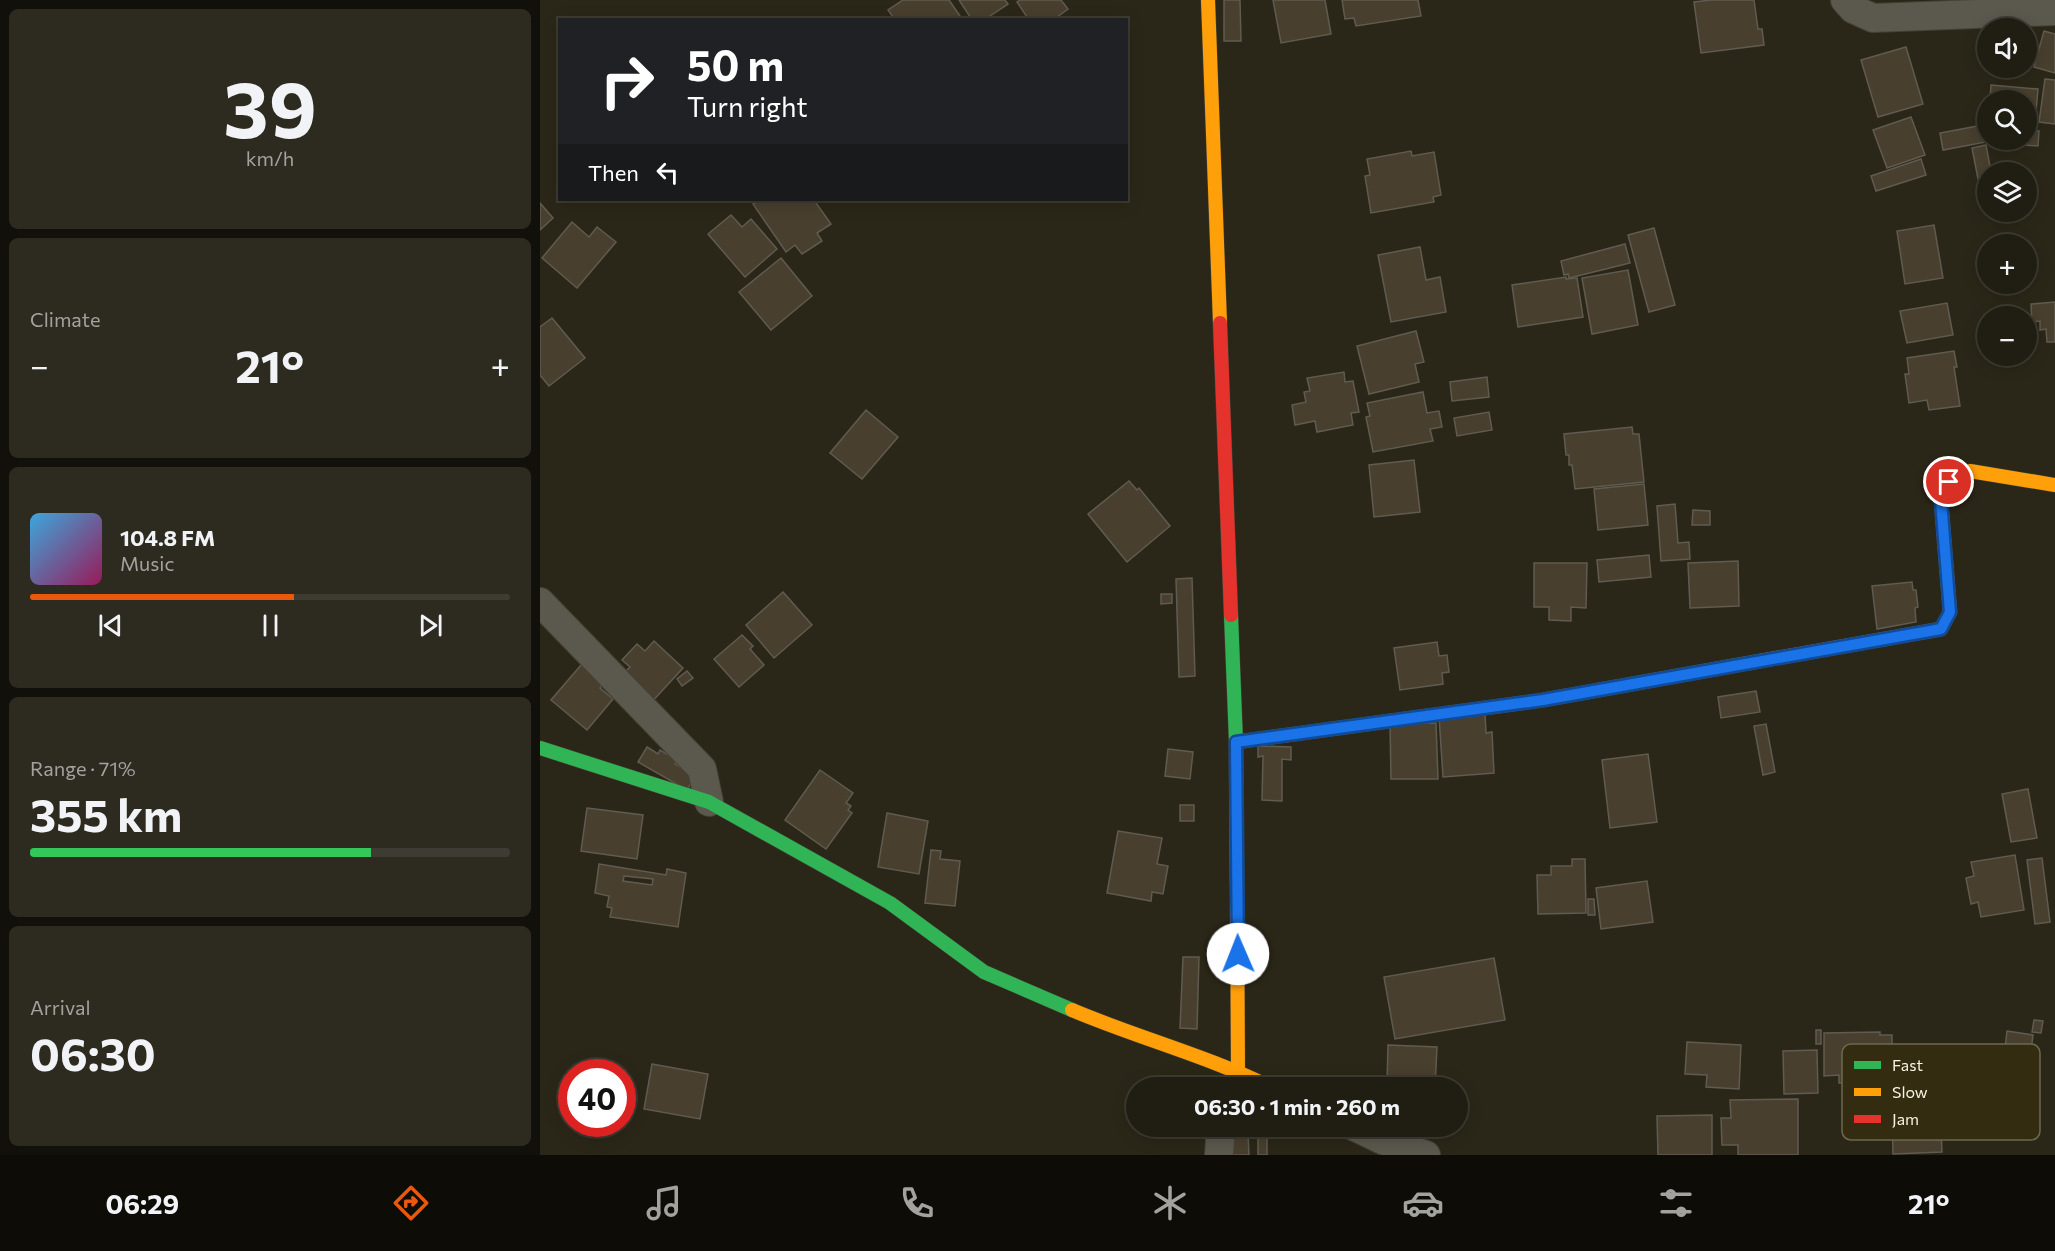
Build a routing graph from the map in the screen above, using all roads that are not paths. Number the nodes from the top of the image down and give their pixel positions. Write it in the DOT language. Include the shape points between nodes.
graph roads {
  1 [pos="1208,0"];
  2 [pos="1845,0"];
  3 [pos="2055,11"];
  4 [pos="2055,485"];
  5 [pos="540,602"];
  6 [pos="1236,742"];
  7 [pos="540,748"];
  8 [pos="709,802"];
  9 [pos="1238,1071"];
  10 [pos="1236,1077"];
  11 [pos="1250,1077"];
  12 [pos="1220,1137"];
  13 [pos="1376,1137"];
  14 [pos="1219,1155"];
  15 [pos="1426,1155"];
  1 -- 6 [label="street"];
  2 -- 3 [label="street" via="1853,9 1873,18"];
  4 -- 6 [label="street" via="1970,471 1949,482 1941,501 1950,612 1941,629 1543,700"];
  5 -- 8 [label="street" via="702,769"];
  6 -- 9 [label="street"];
  7 -- 8 [label="street"];
  8 -- 9 [label="street" via="890,903 984,972 1115,1028"];
  9 -- 10 [label="street"];
  9 -- 11 [label="street"];
  12 -- 14 [label="street"];
  13 -- 15 [label="street"];
}
